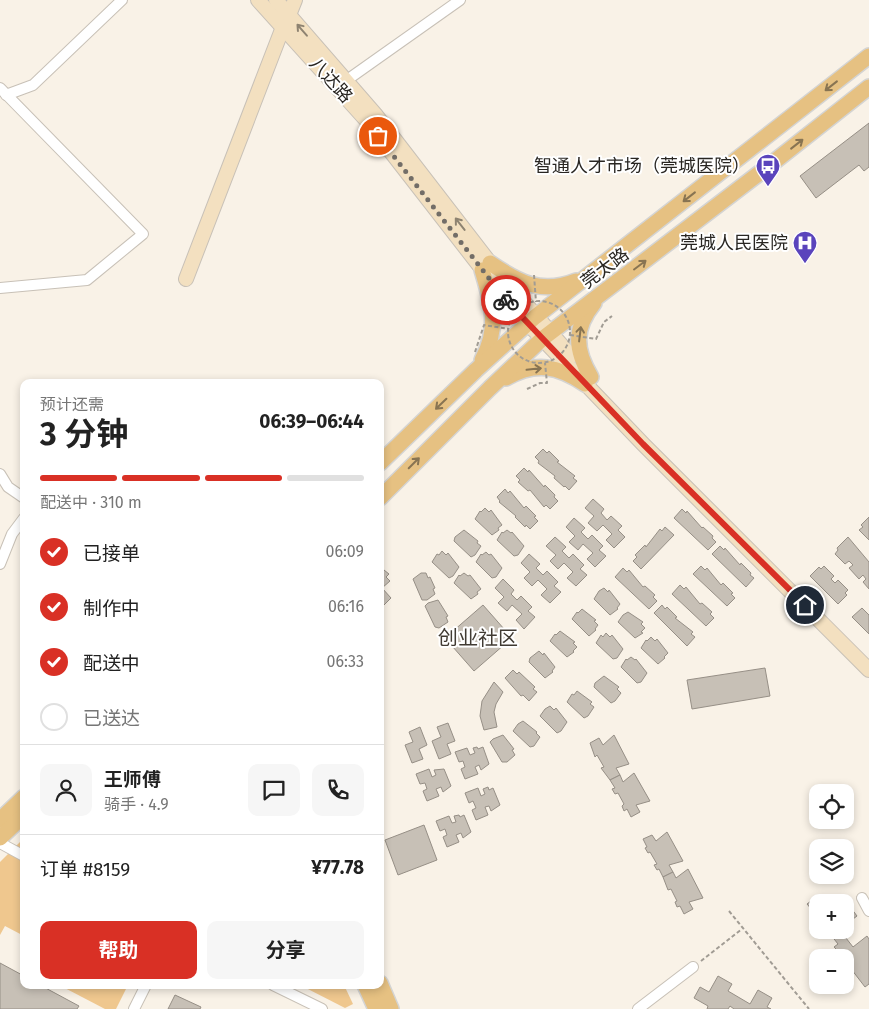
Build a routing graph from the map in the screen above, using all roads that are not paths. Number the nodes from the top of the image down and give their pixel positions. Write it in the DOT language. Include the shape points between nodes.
graph roads {
  1 [pos="122,0"];
  2 [pos="258,0"];
  3 [pos="276,0"];
  4 [pos="296,0"];
  5 [pos="460,0"];
  6 [pos="286,21"];
  7 [pos="869,56"];
  8 [pos="347,80"];
  9 [pos="869,87"];
  10 [pos="3,92"];
  11 [pos="486,266"];
  12 [pos="587,277"];
  13 [pos="186,279"];
  14 [pos="0,288"];
  15 [pos="602,294"];
  16 [pos="533,314"];
  17 [pos="545,336"];
  18 [pos="476,370"];
  19 [pos="588,381"];
  20 [pos="490,388"];
  21 [pos="384,459"];
  22 [pos="0,474"];
  23 [pos="384,494"];
  24 [pos="20,496"];
  25 [pos="20,523"];
  26 [pos="0,564"];
  27 [pos="869,660"];
  28 [pos="869,670"];
  29 [pos="20,801"];
  30 [pos="20,819"];
  31 [pos="0,820"];
  32 [pos="0,838"];
  33 [pos="0,843"];
  34 [pos="20,854"];
  35 [pos="862,898"];
  36 [pos="869,911"];
  37 [pos="694,967"];
  38 [pos="144,989"];
  39 [pos="281,989"];
  40 [pos="367,989"];
  41 [pos="379,989"];
  42 [pos="382,989"];
  43 [pos="377,1008"];
  44 [pos="134,1009"];
  45 [pos="322,1009"];
  46 [pos="391,1009"];
  47 [pos="638,1009"];
  1 -- 10 [label="street" via="32,85"];
  2 -- 6 [label="street, 八达路"];
  3 -- 6 [label="street, 八达路"];
  4 -- 6 [label="street"];
  5 -- 8 [label="street"];
  8 -- 6 [label="street, 八达路, one-way"];
  6 -- 11 [label="street, 八达路"];
  6 -- 13 [label="street"];
  7 -- 12 [label="main road, 莞太路, one-way"];
  11 -- 8 [label="street, 八达路, one-way"];
  15 -- 9 [label="main road, 莞太路, one-way"];
  10 -- 14 [label="street" via="143,234 87,280"];
  11 -- 12 [label="main road" via="516,281 540,286 570,284"];
  11 -- 16 [label="street, 八达路" via="515,302"];
  11 -- 18 [label="main road" via="494,331 490,346"];
  12 -- 16 [label="main road, 莞太路"];
  15 -- 17 [label="main road, 莞太路"];
  19 -- 15 [label="main road, one-way" via="578,348 581,326"];
  16 -- 17 [label="street, 八达路"];
  16 -- 18 [label="main road, 莞太路"];
  17 -- 19 [label="street, 八达路"];
  17 -- 20 [label="main road, 莞太路"];
  18 -- 21 [label="main road, 莞太路, one-way"];
  20 -- 19 [label="main road, one-way" via="519,371 547,368 556,368"];
  19 -- 27 [label="street"];
  19 -- 28 [label="street"];
  23 -- 20 [label="main road, 莞太路, one-way"];
  22 -- 24 [label="street" via="8,488"];
  25 -- 26 [label="street"];
  29 -- 31 [label="main road"];
  30 -- 32 [label="main road"];
  33 -- 34 [label="street"];
  35 -- 36 [label="street"];
  37 -- 47 [label="street"];
  38 -- 44 [label="street"];
  39 -- 45 [label="street"];
  40 -- 43 [label="main road"];
  41 -- 43 [label="main road"];
  42 -- 46 [label="main road"];
}
